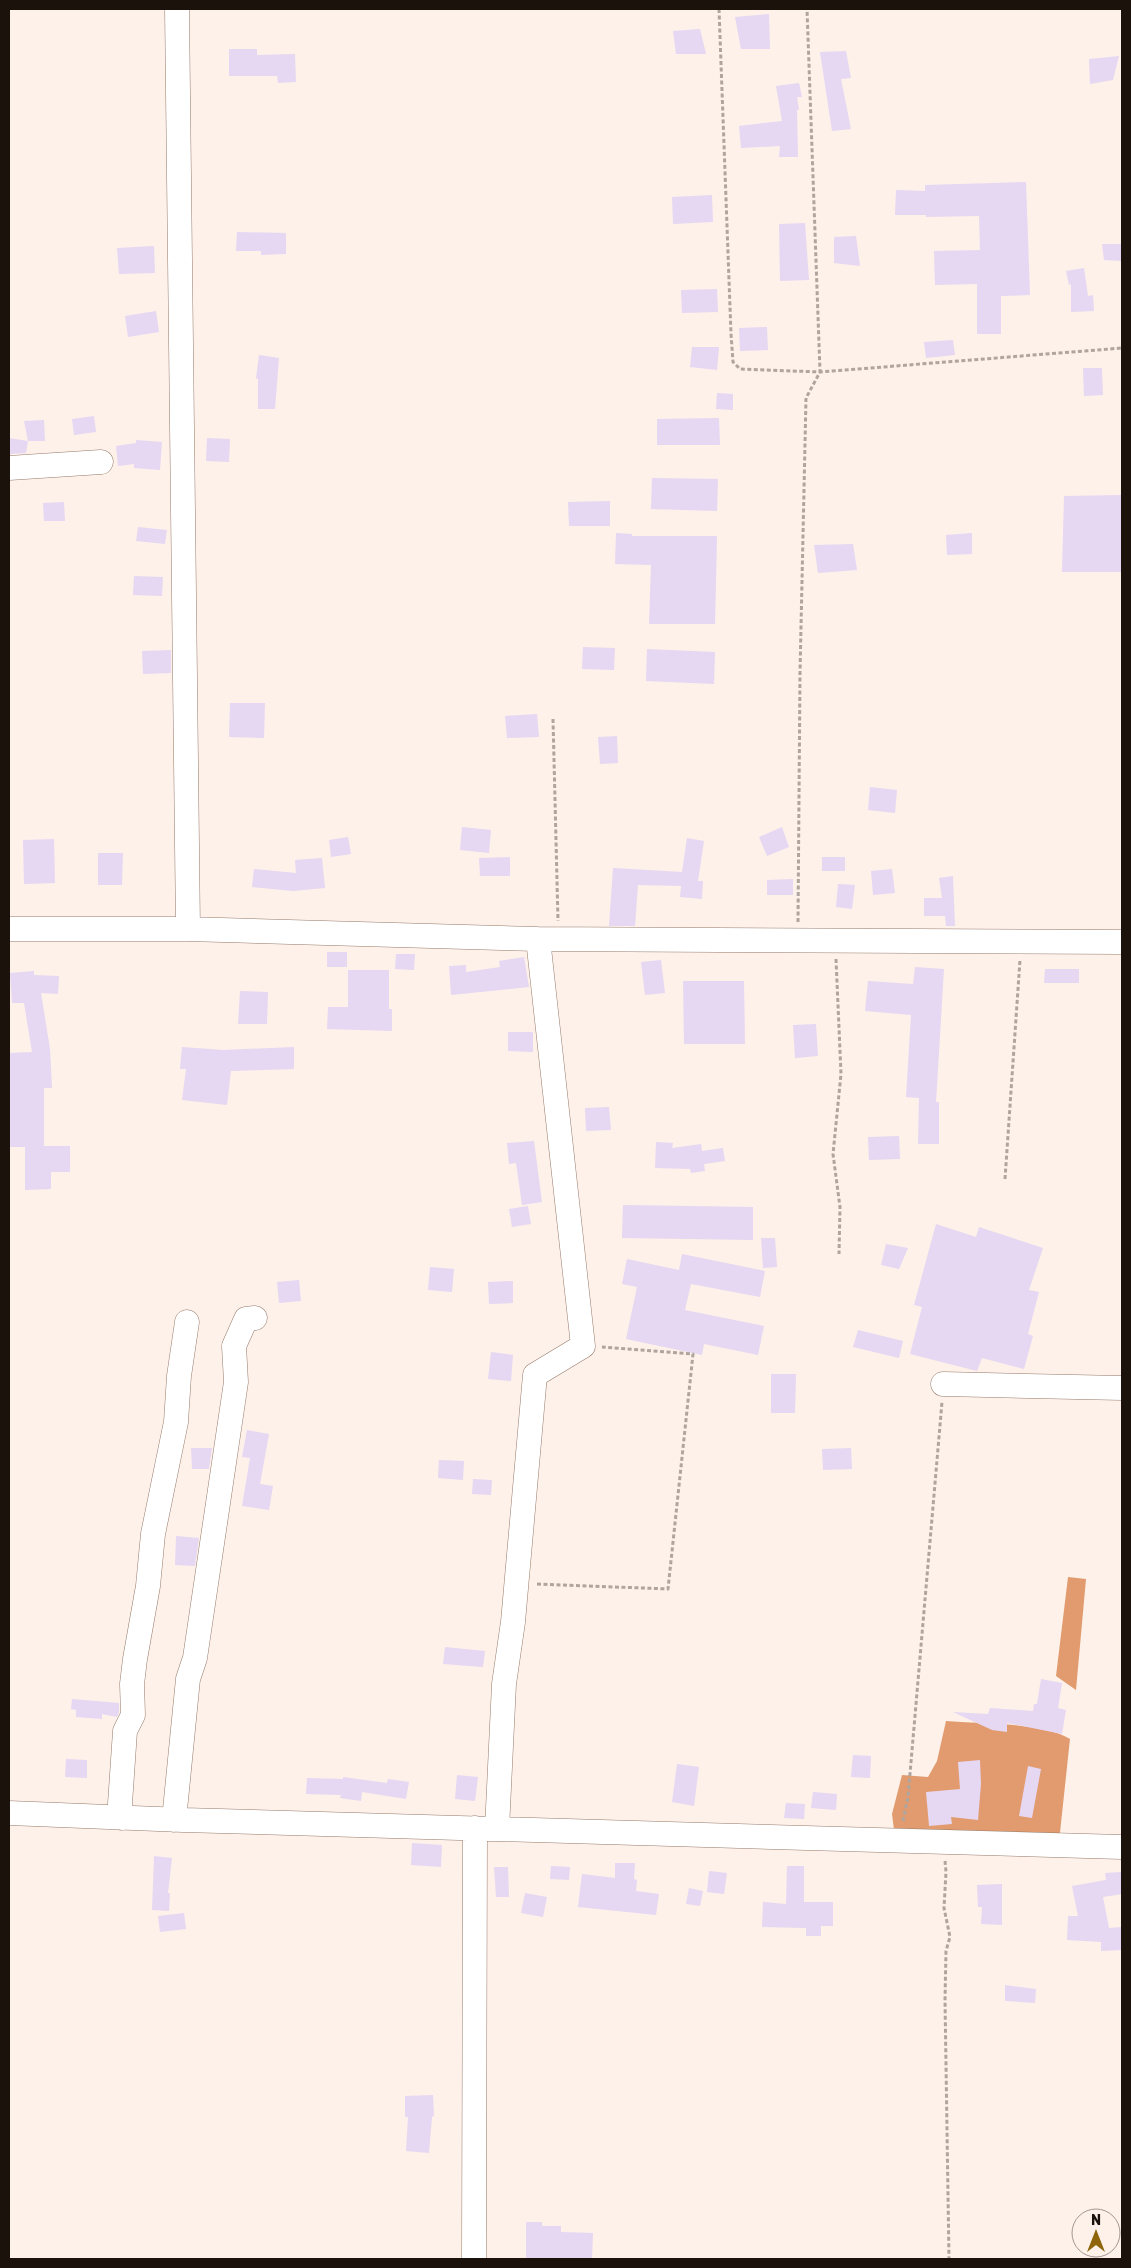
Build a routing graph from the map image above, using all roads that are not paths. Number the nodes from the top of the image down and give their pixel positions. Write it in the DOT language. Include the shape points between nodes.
graph roads {
  1 [pos="176,9"];
  2 [pos="101,462"];
  3 [pos="9,468"];
  4 [pos="9,929"];
  5 [pos="188,929"];
  6 [pos="548,939"];
  7 [pos="1122,942"];
  8 [pos="255,1318"];
  9 [pos="187,1322"];
  10 [pos="943,1384"];
  11 [pos="1122,1388"];
  12 [pos="9,1813"];
  13 [pos="122,1818"];
  14 [pos="174,1820"];
  15 [pos="486,1828"];
  16 [pos="1122,1847"];
  17 [pos="474,2259"];
  1 -- 5 [label="street"];
  2 -- 3 [label="street"];
  4 -- 5 [label="street"];
  5 -- 6 [label="street"];
  6 -- 7 [label="street"];
  6 -- 15 [label="street" via="583,1346 535,1375 516,1583"];
  8 -- 14 [label="street" via="246,1319 234,1346 236,1382 195,1658 188,1679"];
  9 -- 13 [label="street" via="176,1422 153,1534 135,1659 133,1715 125,1731"];
  10 -- 11 [label="street"];
  12 -- 13 [label="street"];
  13 -- 14 [label="street"];
  14 -- 15 [label="street"];
  15 -- 16 [label="street"];
  15 -- 17 [label="street"];
}
